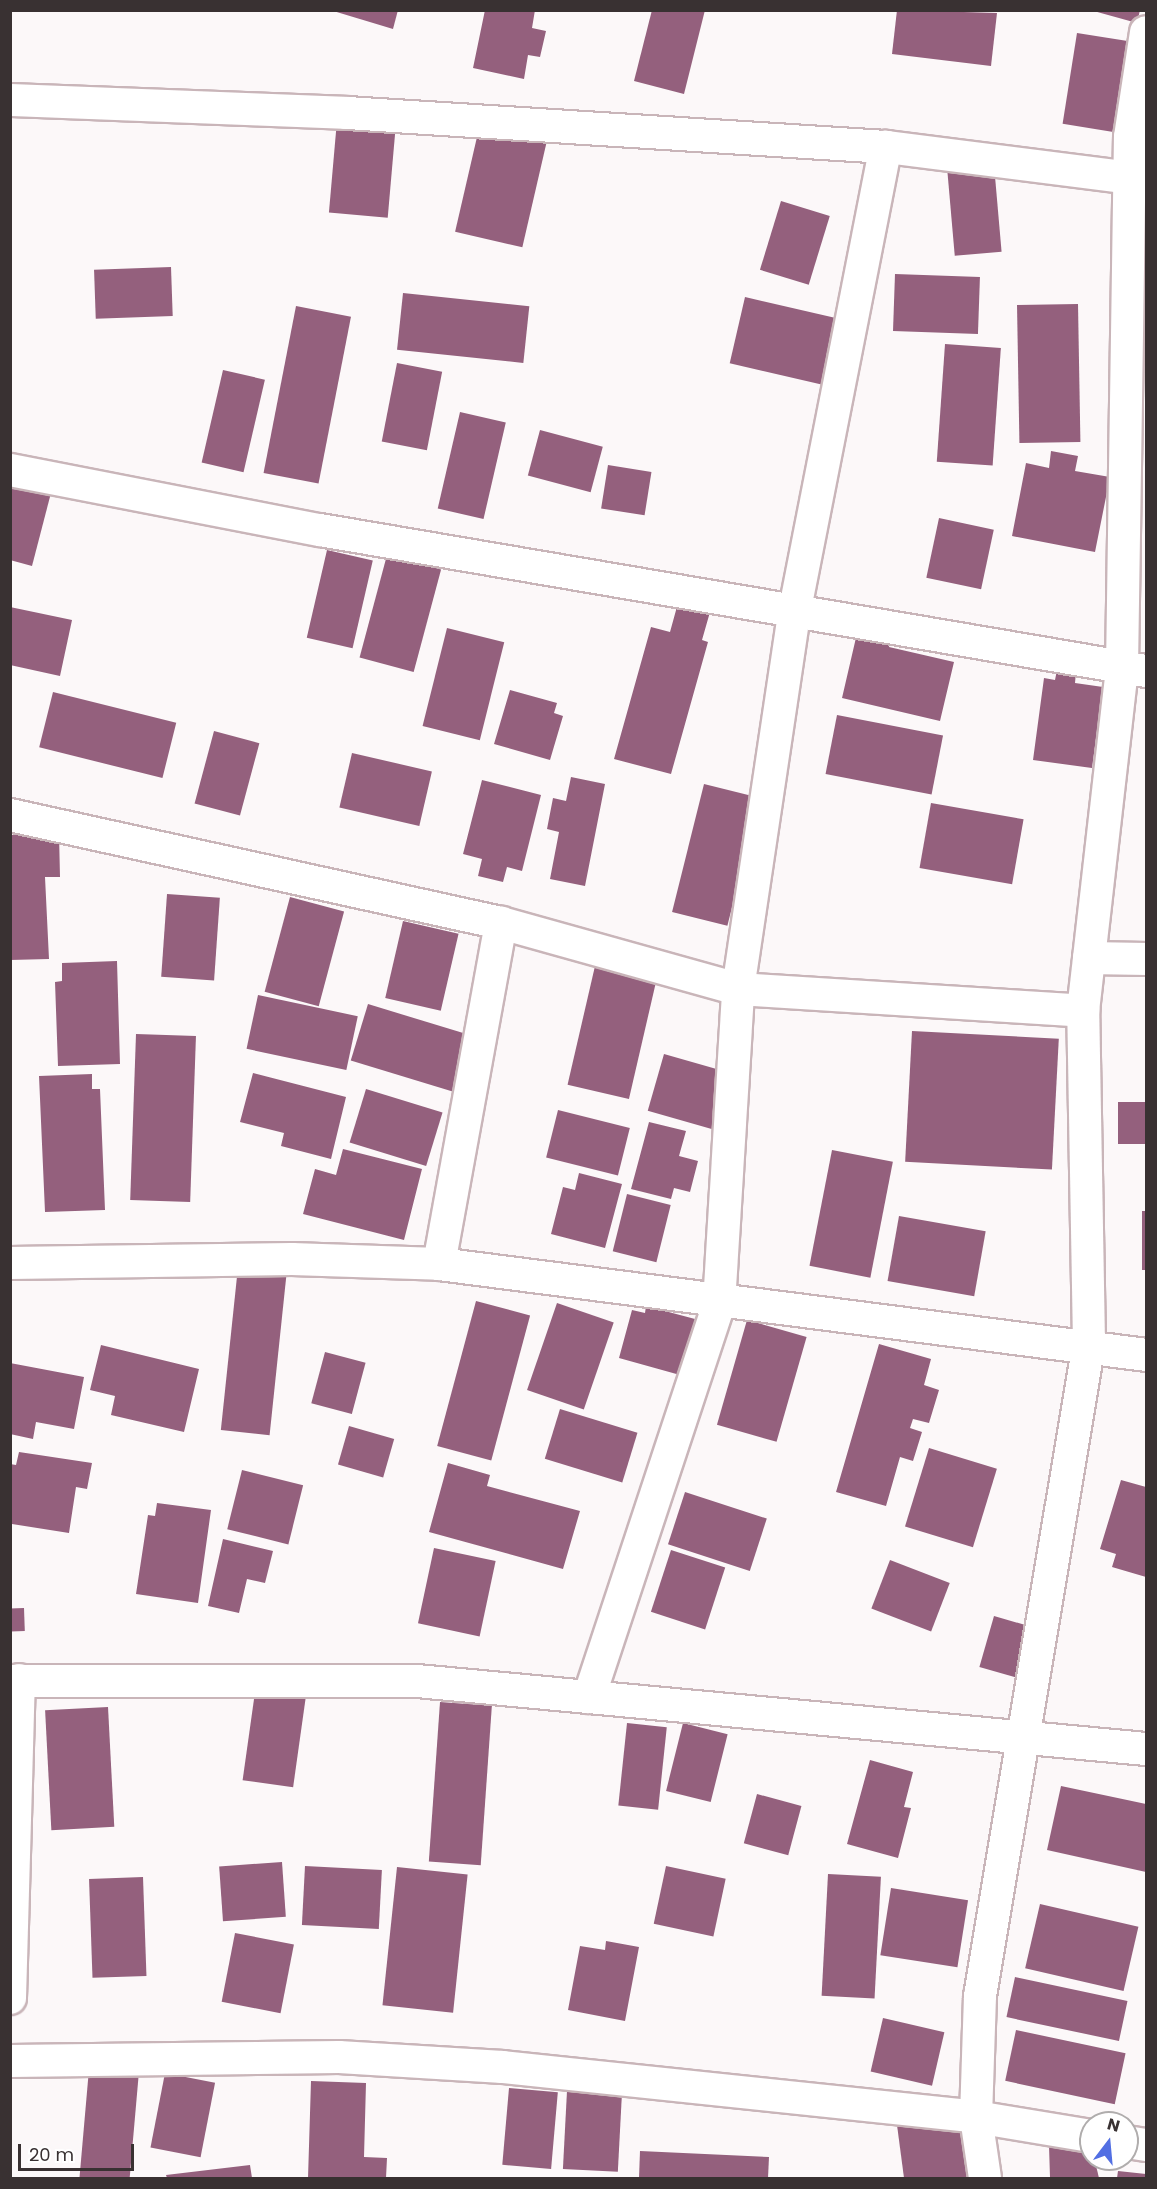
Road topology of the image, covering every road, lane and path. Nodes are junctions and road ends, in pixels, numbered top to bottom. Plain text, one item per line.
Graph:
1 (1146, 32) edge
2 (10, 100) edge
3 (885, 147) junction
4 (1139, 179) edge
5 (10, 470) edge
6 (795, 609) junction
7 (1134, 669) edge
8 (10, 815) edge
9 (501, 923) junction
10 (1089, 958) junction
11 (1146, 959) edge
12 (738, 989) junction
13 (1083, 1011) junction
14 (10, 1263) edge
15 (439, 1264) junction
16 (719, 1304) junction
17 (1089, 1344) junction
18 (1146, 1355) edge
19 (15, 1681) edge
20 (589, 1697) junction
21 (1024, 1737) junction
22 (1146, 1749) edge
23 (10, 1998) edge
24 (10, 2061) edge
25 (976, 2117) junction
26 (1079, 2134) edge
27 (985, 2178) edge

1 - 4 street
2 - 3 street
3 - 4 street
3 - 6 street
4 - 7 street
5 - 6 street
6 - 7 street
6 - 12 street
7 - 10 street
8 - 9 street
9 - 12 street
9 - 15 street
10 - 11 street
10 - 13 street
12 - 13 street
12 - 16 street
13 - 17 street
14 - 15 street
15 - 16 street
16 - 17 street
16 - 20 street
17 - 18 street
17 - 21 street
19 - 20 street
19 - 23 street
20 - 21 street
21 - 22 street
21 - 25 street
24 - 25 street
25 - 26 street
25 - 27 street

